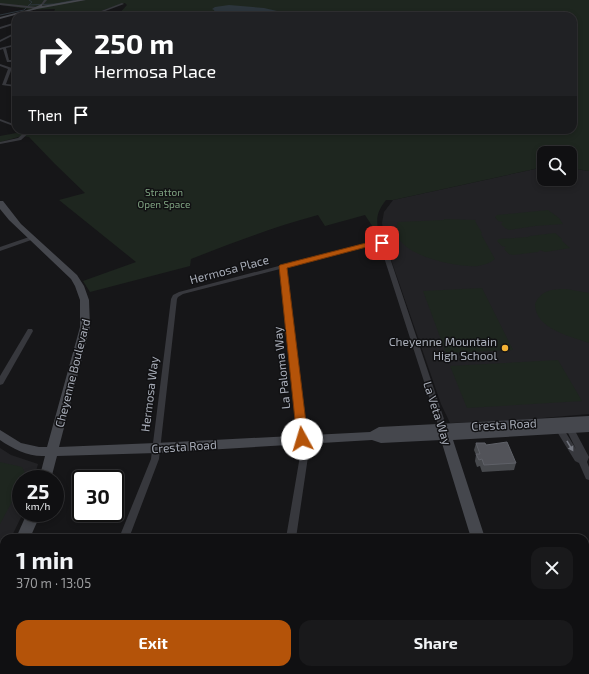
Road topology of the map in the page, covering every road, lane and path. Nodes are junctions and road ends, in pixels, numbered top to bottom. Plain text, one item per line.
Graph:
1 (46, 0) edge
2 (84, 0) edge
3 (79, 1) edge
4 (0, 4) edge
5 (124, 4) dead end
6 (41, 6) junction
7 (26, 10) junction
8 (20, 12) edge
9 (101, 12) edge
10 (12, 14) edge
11 (0, 18) edge
12 (12, 24) edge
13 (0, 28) edge
14 (12, 35) edge
15 (0, 41) edge
16 (12, 45) edge
17 (2, 49) edge
18 (4, 59) dead end
19 (8, 61) junction
20 (12, 61) edge
21 (0, 65) edge
22 (12, 86) edge
23 (0, 120) edge
24 (12, 124) edge
25 (25, 134) edge
26 (0, 143) edge
27 (0, 204) edge
28 (32, 238) junction
29 (382, 243) joint
30 (0, 249) edge
31 (283, 266) junction
32 (175, 296) joint
33 (30, 331) dead end
34 (0, 382) edge
35 (589, 420) edge
36 (589, 428) edge
37 (565, 429) junction
38 (445, 432) junction
39 (0, 434) edge
40 (302, 439) junction
41 (156, 448) junction
42 (52, 452) junction
43 (47, 470) edge
44 (589, 477) edge
45 (30, 522) edge
46 (25, 534) edge
47 (126, 534) edge
48 (292, 534) edge
49 (477, 534) edge

1 - 6 street
2 - 3 street
3 - 6 street
4 - 7 street
5 - 9 street
6 - 7 street
7 - 8 street
10 - 11 street
12 - 13 street
14 - 15 street
16 - 17 street
17 - 19 street
18 - 19 street
19 - 20 street
19 - 21 street
21 - 22 street
23 - 24 street
25 - 26 street
27 - 28 street, Cheyenne Boulevard
28 - 30 street
28 - 42 street, Cheyenne Boulevard
29 - 31 street, Hermosa Place
29 - 38 street, La Veta Way
31 - 32 street, Hermosa Place
31 - 40 street, La Paloma Way
32 - 41 street, Hermosa Way
33 - 34 street
35 - 38 street, Cresta Road
36 - 37 street, Cresta Road
37 - 38 street, Cresta Road
37 - 44 street
38 - 40 street, Cresta Road
38 - 49 street, La Veta Way
39 - 42 street, Cresta Road
40 - 41 street, Cresta Road
40 - 48 street, La Paloma Way
41 - 42 street, Cresta Road
41 - 47 street, Hermosa Way
42 - 43 street, Cheyenne Boulevard
45 - 46 street

